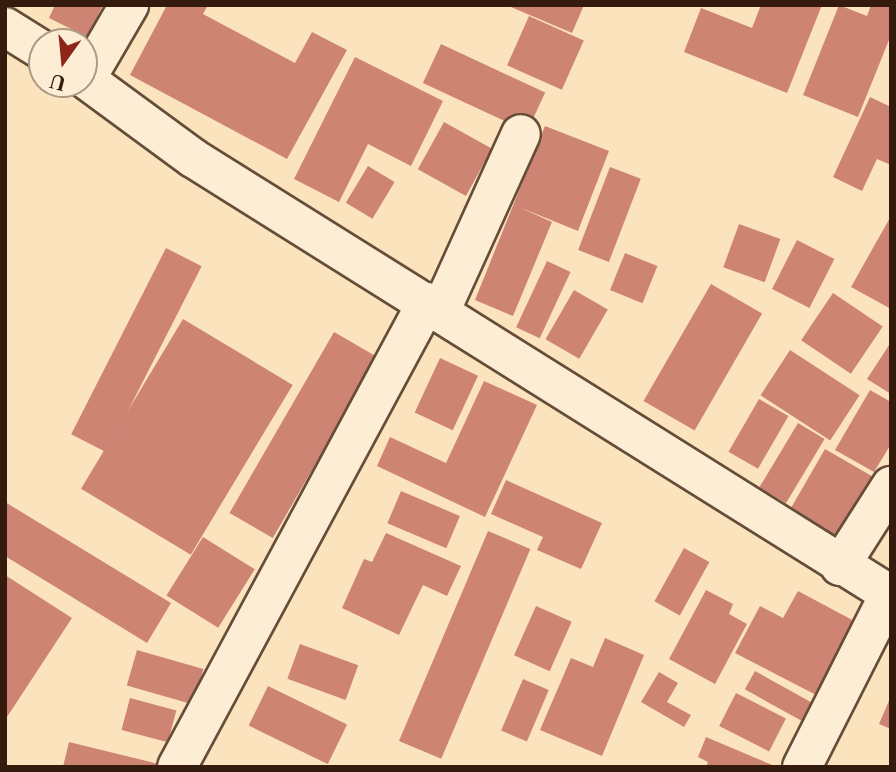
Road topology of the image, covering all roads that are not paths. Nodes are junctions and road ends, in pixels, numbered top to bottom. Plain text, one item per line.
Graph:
1 (129, 5) edge
2 (5, 27) edge
3 (28, 42) edge
4 (98, 56) edge
5 (98, 88) edge
6 (522, 134) dead end
7 (434, 306) junction
8 (891, 486) edge
9 (840, 566) junction
10 (890, 595) edge
11 (177, 767) edge
12 (802, 767) edge

1 - 4 street
2 - 3 street
5 - 7 street
6 - 7 street
7 - 9 street
7 - 11 street
8 - 9 street
9 - 10 street
10 - 12 street

